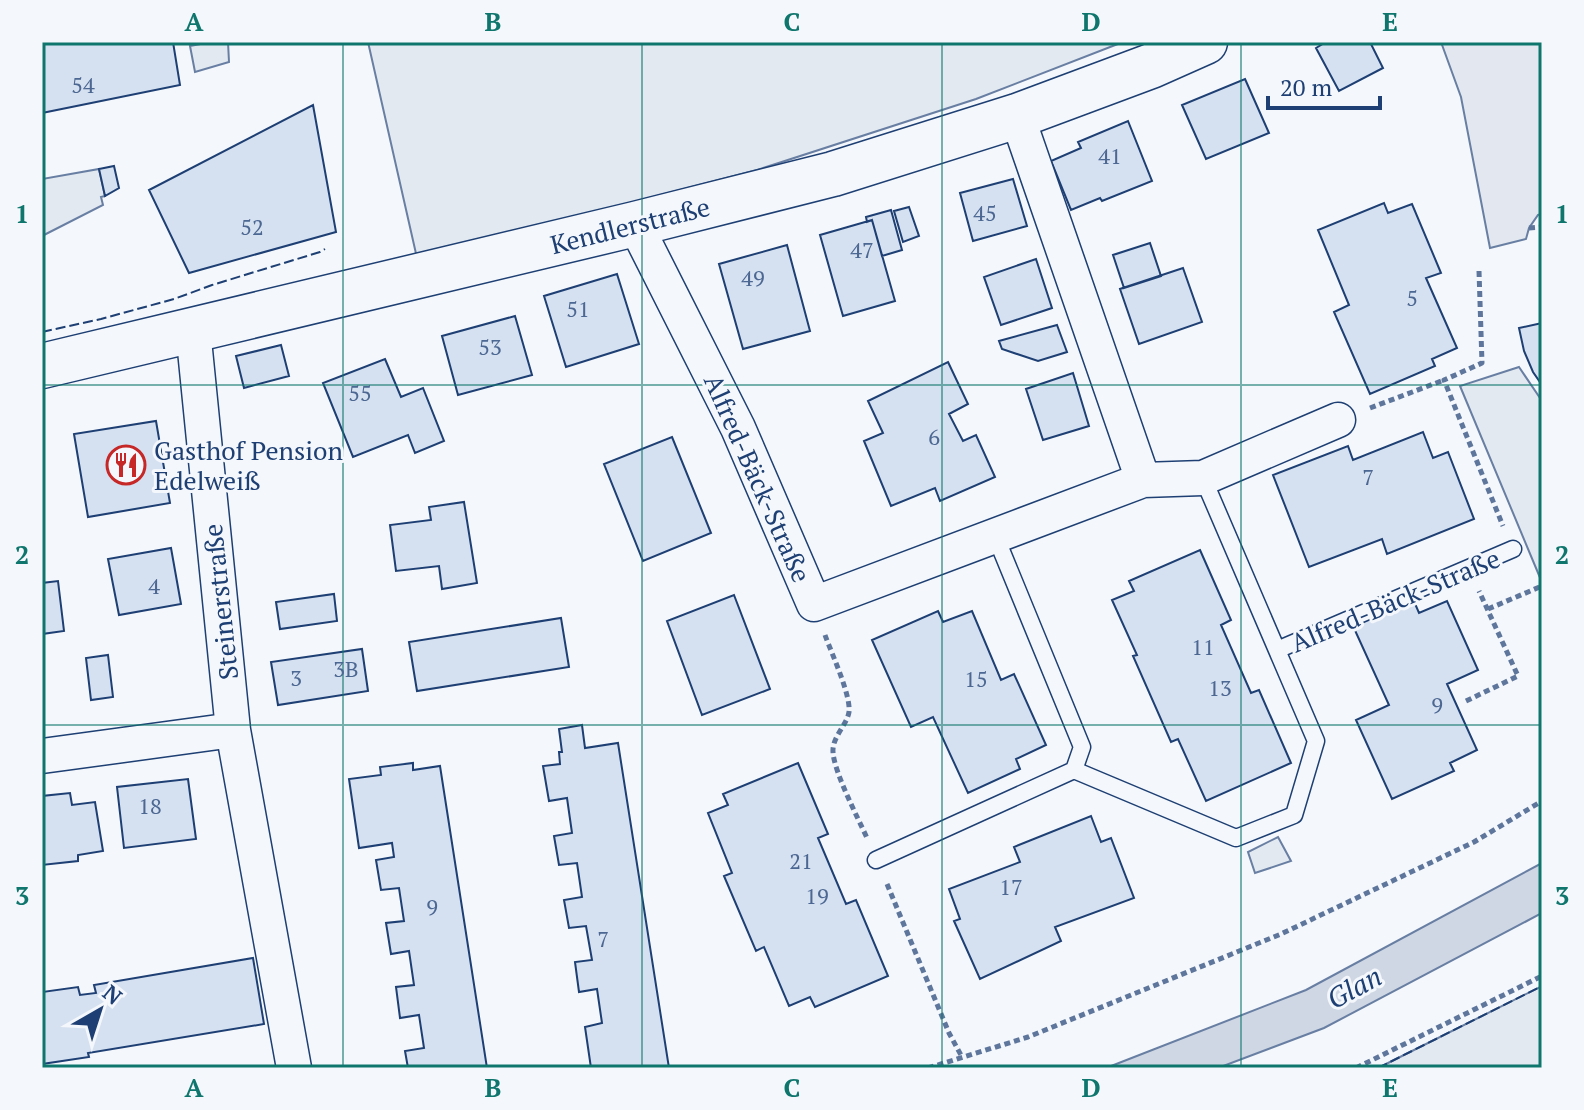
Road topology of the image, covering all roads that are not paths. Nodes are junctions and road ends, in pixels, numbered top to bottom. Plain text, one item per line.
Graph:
1 (1205, 42) edge
2 (1017, 116) junction
3 (635, 224) junction
4 (193, 330) junction
5 (42, 366) edge
6 (1338, 420) road end
7 (1203, 478) junction
8 (1143, 480) junction
9 (995, 535) junction
10 (1513, 549) road end
11 (1277, 650) junction
12 (233, 730) junction
13 (42, 756) edge
14 (1074, 770) junction
15 (876, 860) dead end
16 (294, 1068) edge

1 - 2 street, Kendlerstraße
2 - 3 street, Kendlerstraße
2 - 8 street
3 - 4 street, Kendlerstraße
3 - 9 street, Alfred-Bäck-Straße
4 - 5 street, Kendlerstraße
4 - 12 street, Steinerstraße
6 - 7 street, Alfred-Bäck-Straße
7 - 8 street, Alfred-Bäck-Straße
7 - 11 lane, Alfred-Bäck-Straße
8 - 9 street, Alfred-Bäck-Straße
9 - 14 lane
10 - 11 lane, Alfred-Bäck-Straße
11 - 14 lane, Alfred-Bäck-Straße
12 - 13 street
12 - 16 street, Steinerstraße
14 - 15 lane

